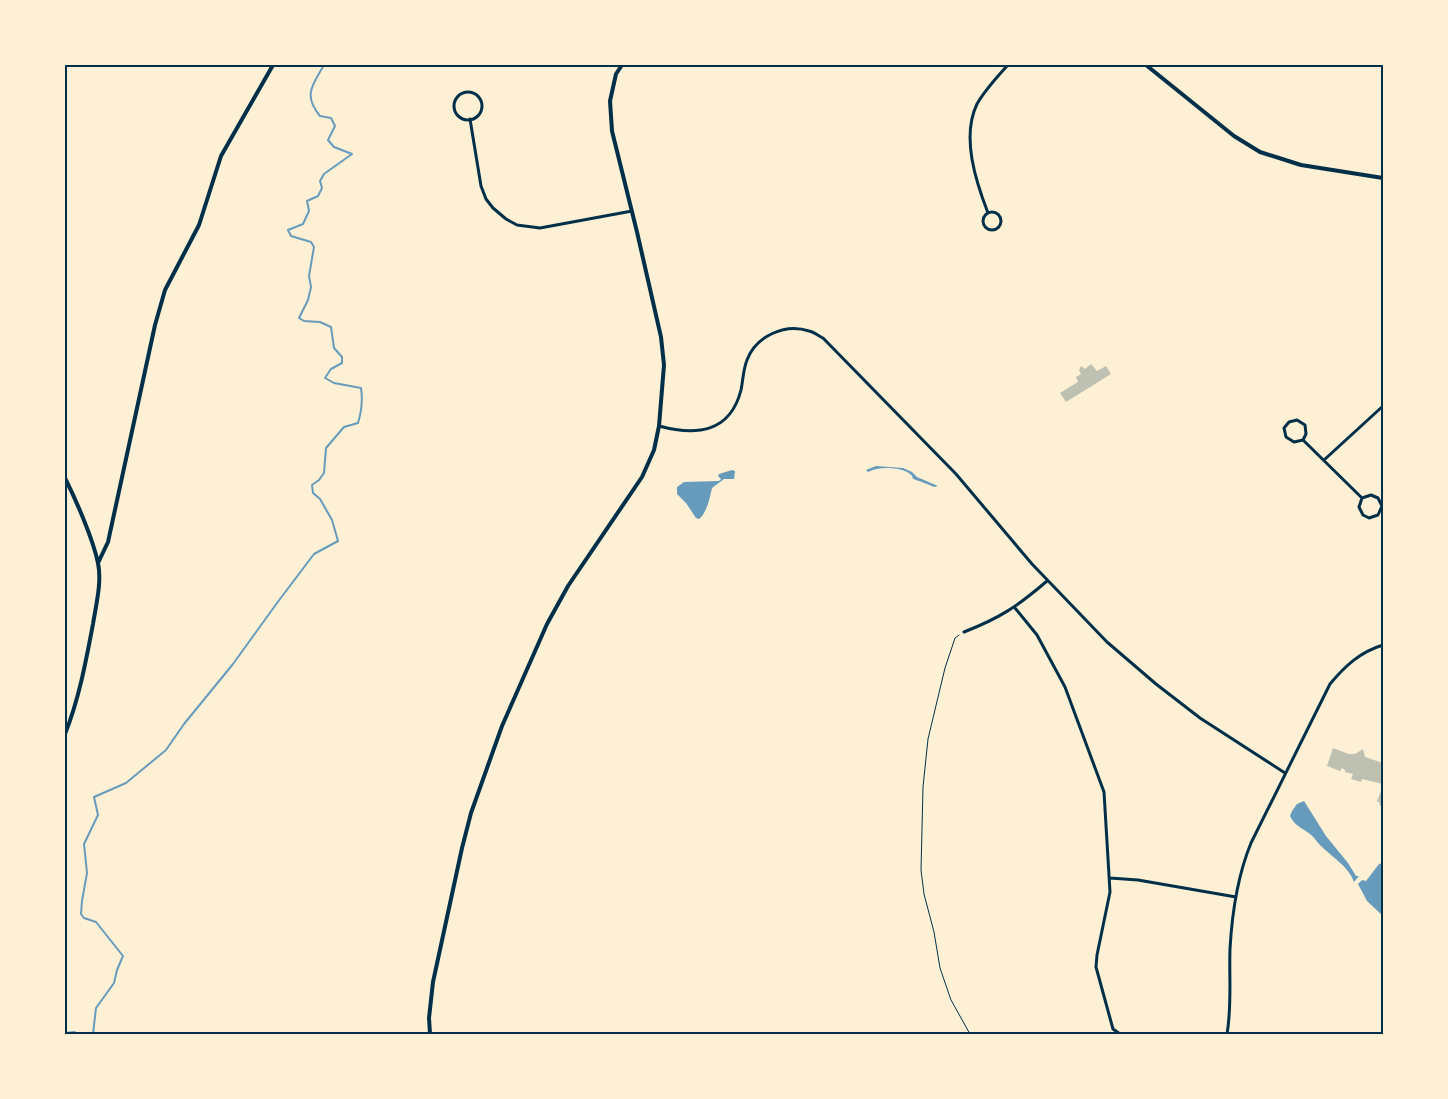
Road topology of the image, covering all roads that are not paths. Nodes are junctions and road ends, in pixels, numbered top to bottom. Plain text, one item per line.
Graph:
1 (273, 65) edge
2 (622, 65) edge
3 (1008, 65) edge
4 (1146, 65) edge
5 (470, 119) junction
6 (1383, 178) edge
7 (632, 211) junction
8 (988, 213) junction
9 (1383, 406) edge
10 (659, 426) junction
11 (1303, 440) junction
12 (1324, 460) junction
13 (65, 478) edge
14 (1362, 498) junction
15 (98, 563) junction
16 (1047, 581) junction
17 (1015, 608) junction
18 (964, 632) road end
19 (1383, 645) edge
20 (65, 734) edge
21 (1285, 773) junction
22 (1110, 878) junction
23 (1236, 897) junction
24 (430, 1034) edge
25 (1120, 1034) edge
26 (1227, 1034) edge

1 - 15 street
2 - 7 street
3 - 8 street
4 - 6 street
5 - 5 street
5 - 7 street
7 - 10 street
8 - 8 street
9 - 12 street
10 - 16 street
10 - 24 street
11 - 11 street
11 - 12 street
12 - 14 street
13 - 15 street
14 - 14 street
15 - 20 street
16 - 17 street
16 - 21 street
17 - 18 street
17 - 22 street
19 - 21 street
21 - 23 street
22 - 23 street
22 - 25 street
23 - 26 street

